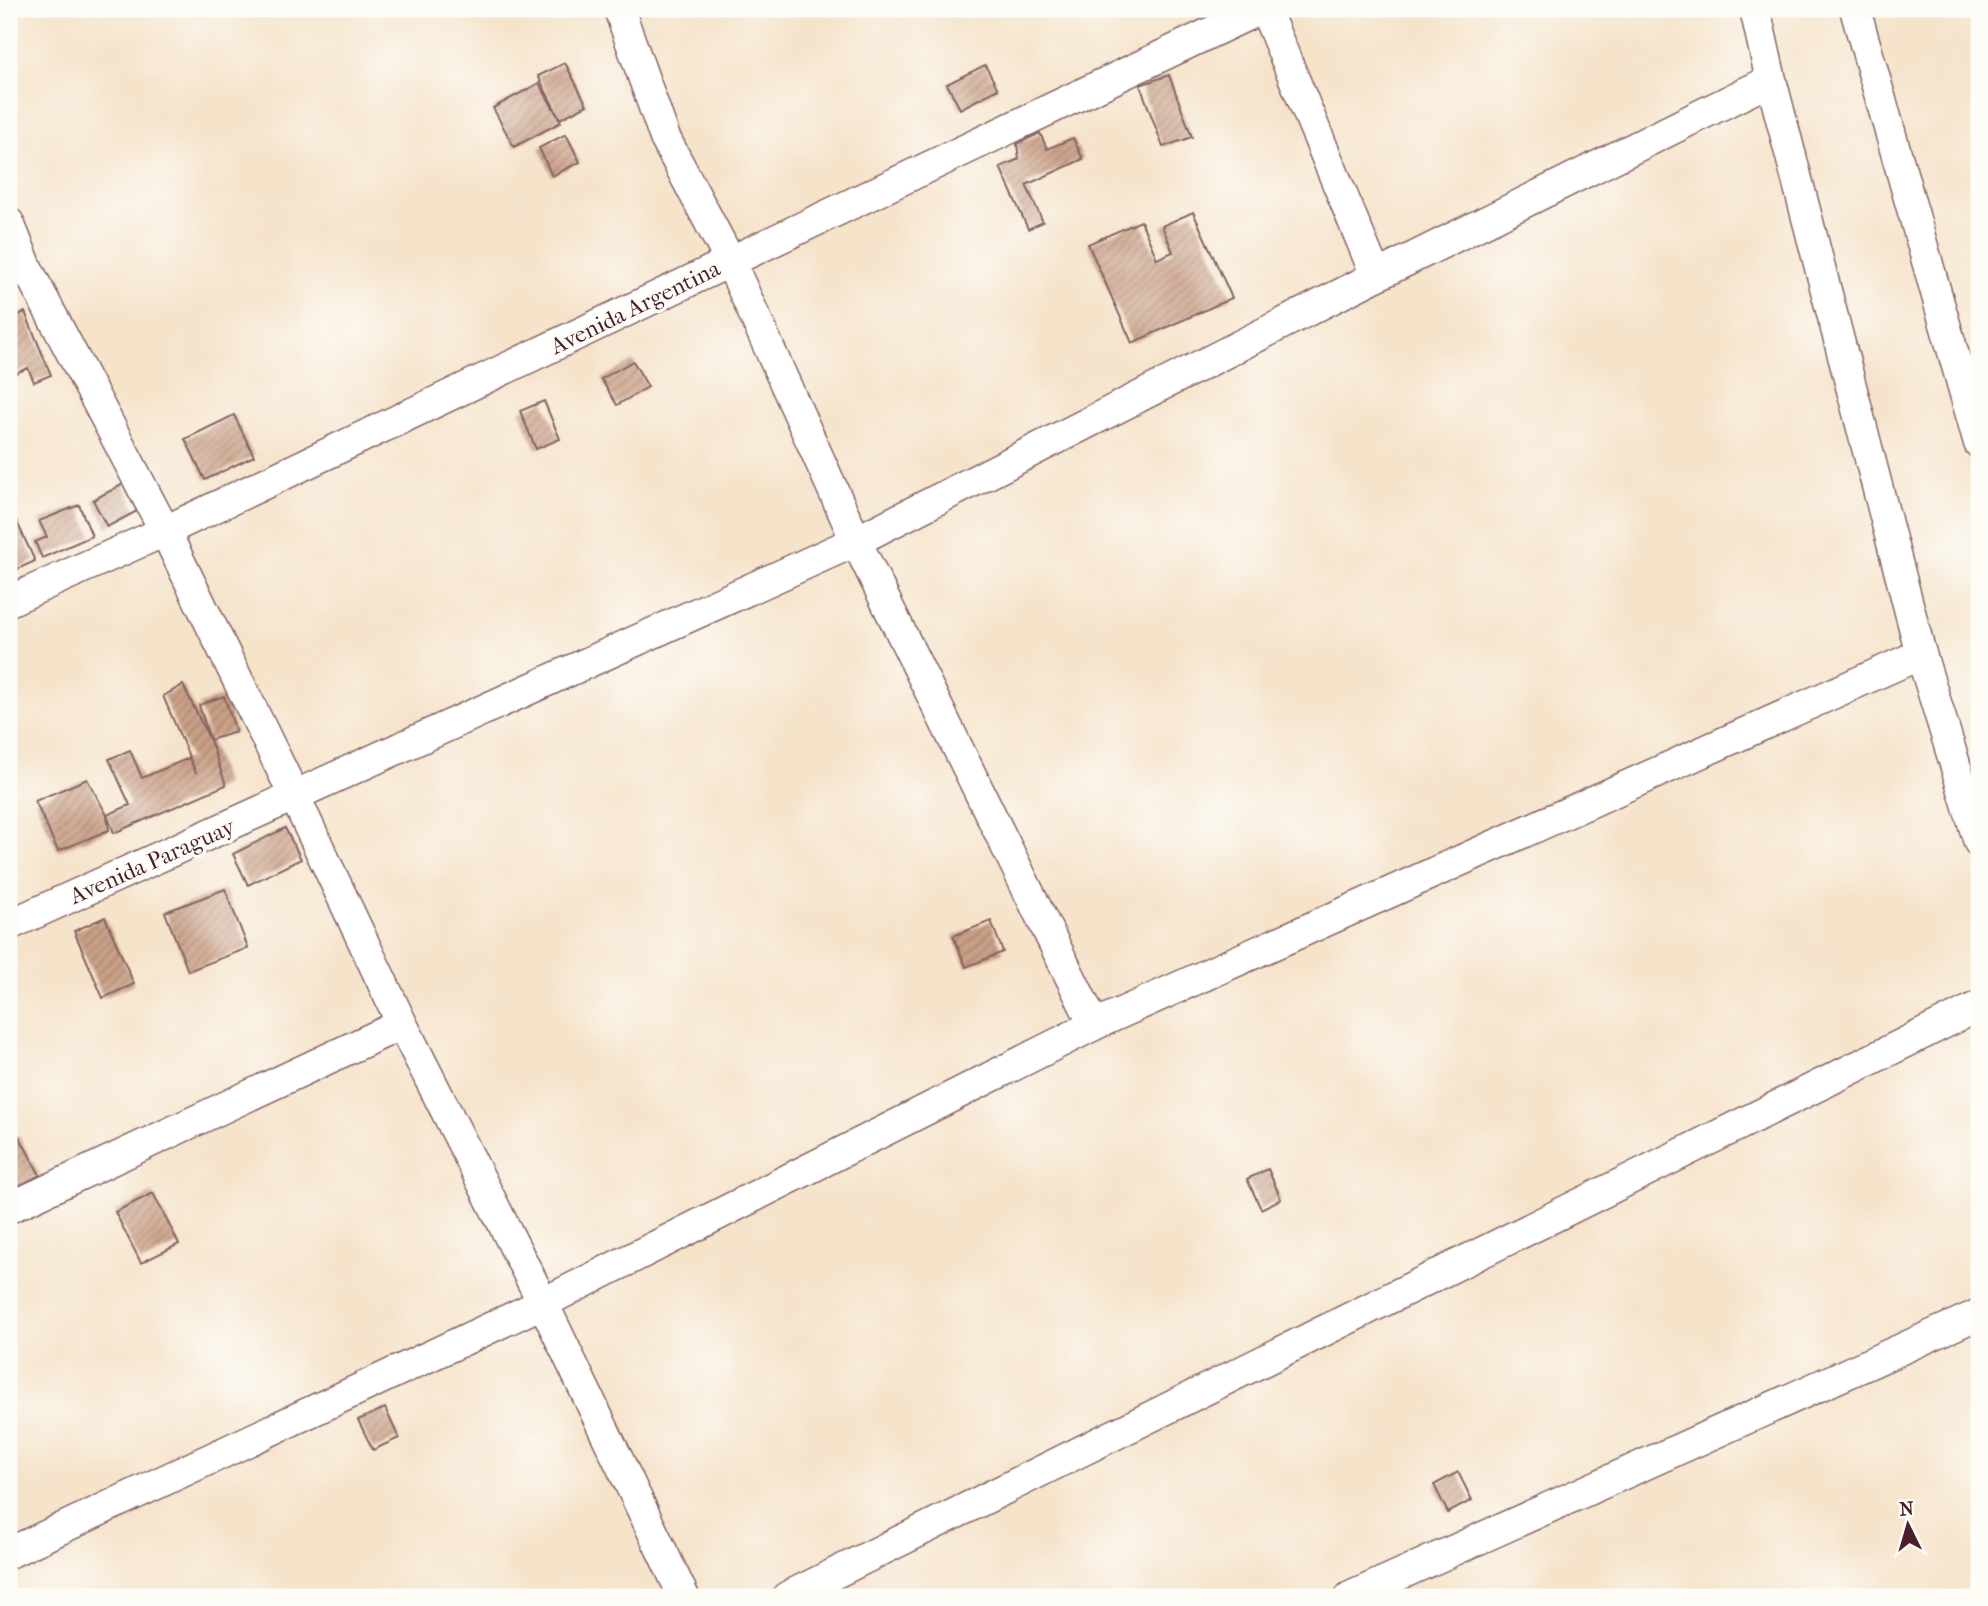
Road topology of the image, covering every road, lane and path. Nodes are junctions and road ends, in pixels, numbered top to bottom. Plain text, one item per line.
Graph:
1 (619, 9) edge
2 (1260, 9) edge
3 (1265, 9) edge
4 (1755, 9) edge
5 (1855, 9) edge
6 (1771, 80) junction
7 (9, 223) edge
8 (730, 261) junction
9 (18, 274) edge
10 (1376, 276) junction
11 (1979, 443) edge
12 (165, 531) junction
13 (856, 541) junction
14 (9, 601) edge
15 (1921, 654) junction
16 (295, 797) junction
17 (1979, 842) edge
18 (9, 925) edge
19 (1979, 1006) edge
20 (401, 1024) junction
21 (1094, 1025) junction
22 (9, 1208) edge
23 (543, 1303) junction
24 (1979, 1314) edge
25 (9, 1553) edge
26 (684, 1597) edge
27 (787, 1597) edge
28 (1350, 1597) edge

1 - 8 street
2 - 8 street, Avenida Argentina
3 - 10 street
4 - 6 street
5 - 11 street
6 - 10 street, Avenida Paraguay
6 - 15 street
7 - 9 street
8 - 12 street, Avenida Argentina
8 - 13 street
9 - 12 street
10 - 13 street, Avenida Paraguay
12 - 14 street, Avenida Argentina
12 - 16 street
13 - 16 street, Avenida Paraguay
13 - 21 street
15 - 17 street
15 - 21 street
16 - 18 street, Avenida Paraguay
16 - 20 street
19 - 27 street
20 - 22 street
20 - 23 street
21 - 23 street
23 - 25 street
23 - 26 street
24 - 28 street

